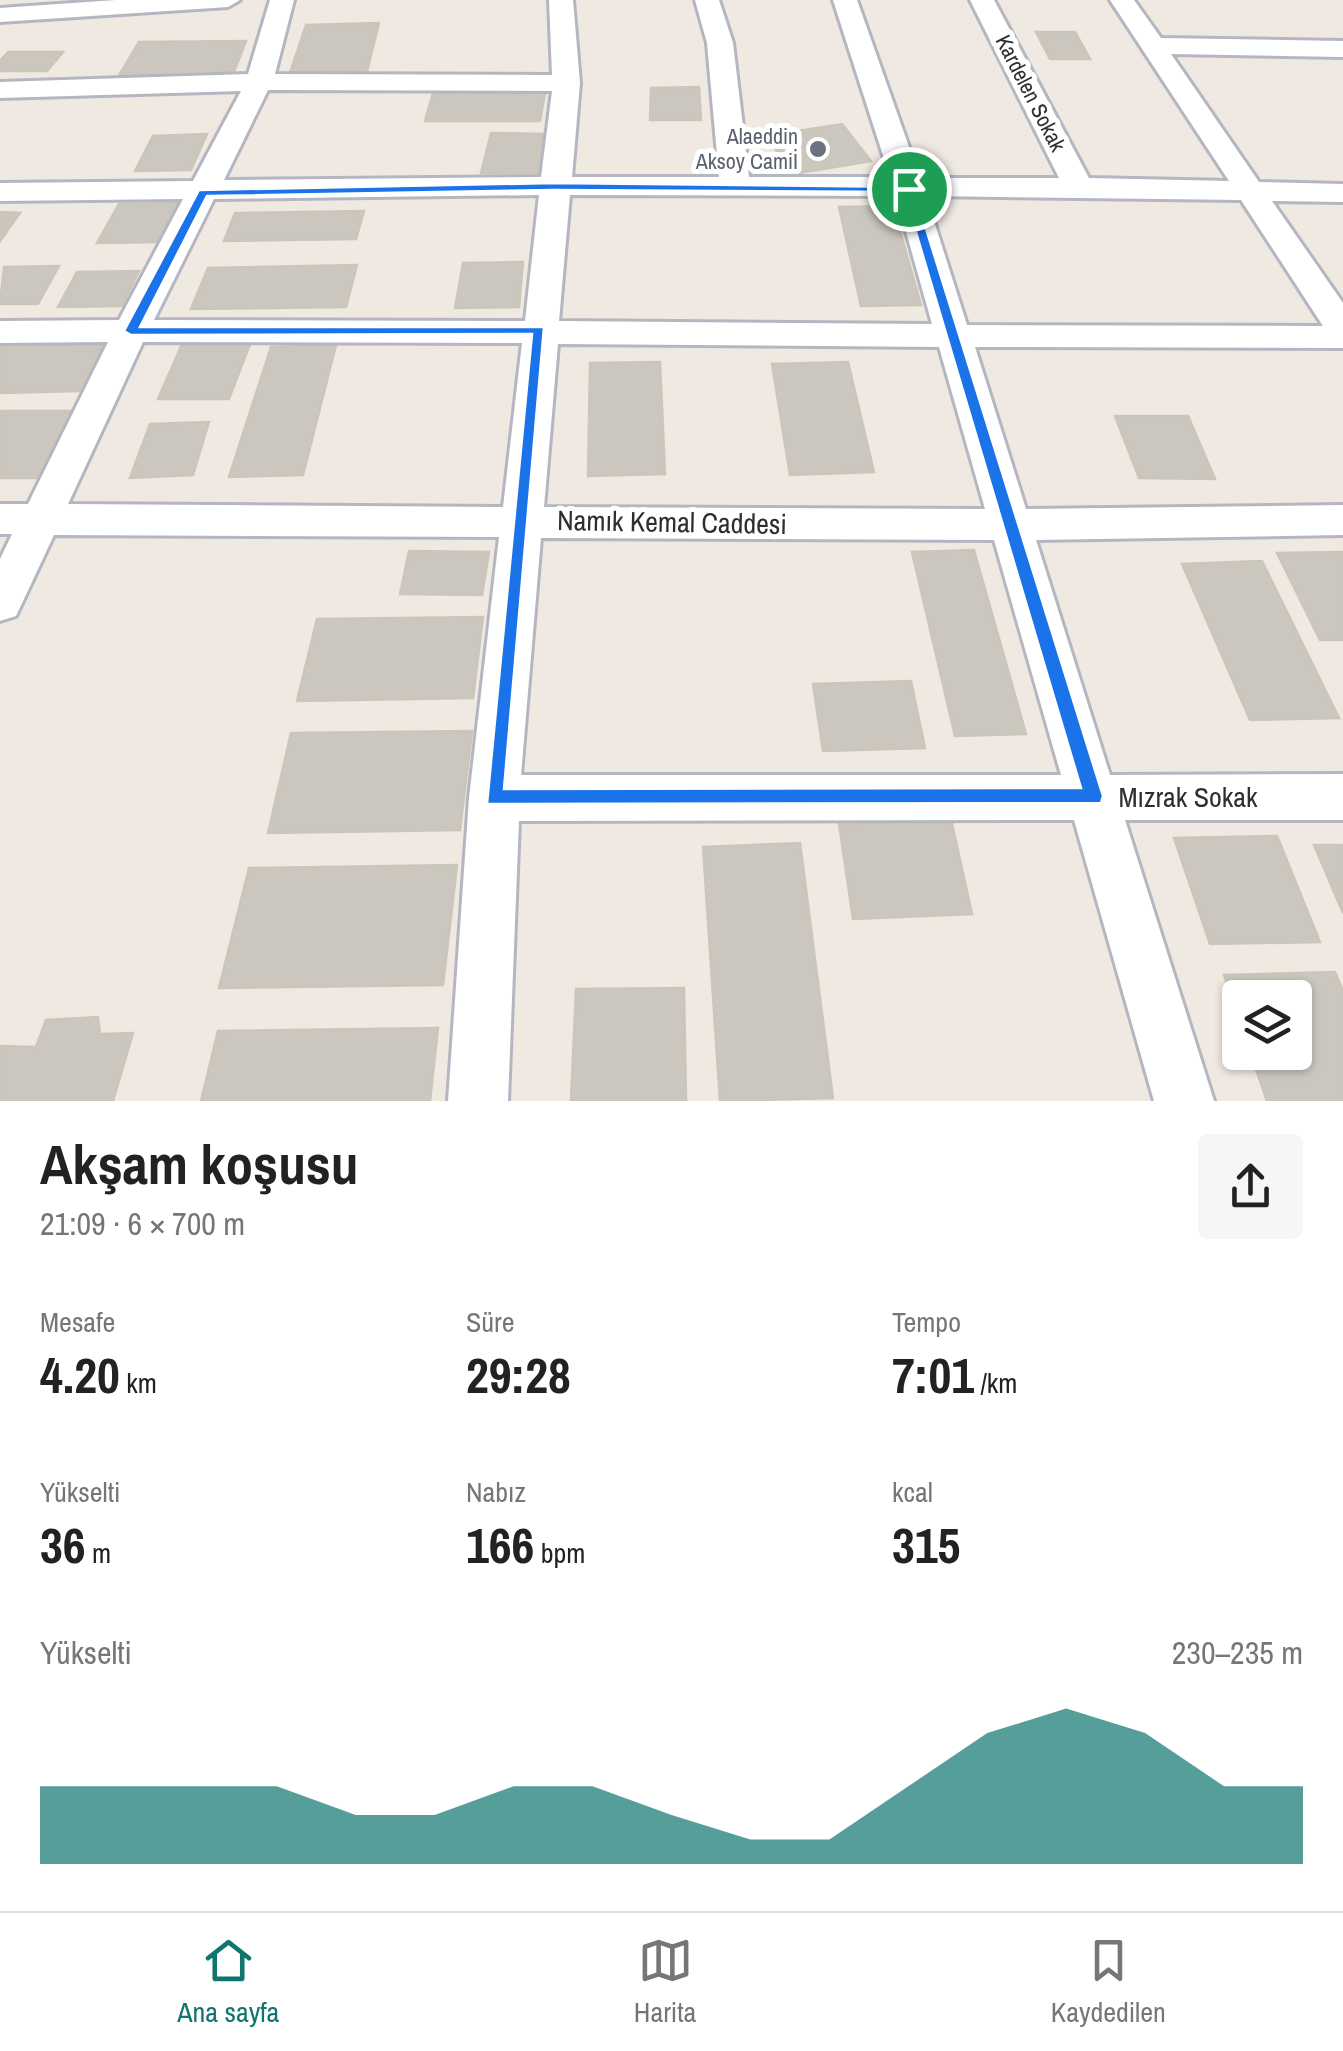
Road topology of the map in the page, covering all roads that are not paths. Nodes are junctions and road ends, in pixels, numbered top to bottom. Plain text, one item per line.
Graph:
1 (228, 0) edge
2 (282, 0) edge
3 (561, 0) edge
4 (707, 0) edge
5 (846, 0) edge
6 (982, 0) edge
7 (1122, 0) edge
8 (0, 15) edge
9 (1152, 46) junction
10 (1343, 49) edge
11 (259, 82) junction
12 (566, 83) junction
13 (0, 90) edge
14 (553, 186) junction
15 (1079, 187) junction
16 (735, 188) junction
17 (909, 189) junction
18 (0, 192) edge
19 (1249, 192) junction
20 (1343, 192) edge
21 (203, 193) junction
22 (539, 330) junction
23 (131, 331) junction
24 (0, 332) edge
25 (1343, 333) edge
26 (953, 338) junction
27 (20, 519) edge
28 (520, 520) junction
29 (1343, 520) edge
30 (1011, 525) junction
31 (0, 604) edge
32 (1094, 796) junction
33 (1343, 797) edge
34 (494, 798) junction
35 (478, 1101) edge
36 (1184, 1101) edge

1 - 8 street
2 - 11 street
3 - 12 street
4 - 16 street
5 - 17 street
6 - 15 street, Kardelen Sokak
7 - 9 street
9 - 10 street
9 - 19 street
11 - 12 street
11 - 13 street
11 - 21 street
12 - 14 street
14 - 16 street
14 - 21 street
14 - 22 street
15 - 17 street
15 - 19 street
16 - 17 street
17 - 26 street
18 - 21 street
19 - 20 street
19 - 25 street
21 - 23 street
22 - 23 street
22 - 26 street
22 - 28 street
23 - 24 street
23 - 27 street
25 - 26 street
26 - 30 street
27 - 28 street, Namık Kemal Caddesi
27 - 31 street
28 - 30 street, Namık Kemal Caddesi
28 - 34 street
29 - 30 street, Namık Kemal Caddesi
30 - 32 street
32 - 33 street, Mızrak Sokak
32 - 34 street, Mızrak Sokak
32 - 36 street
34 - 35 street

